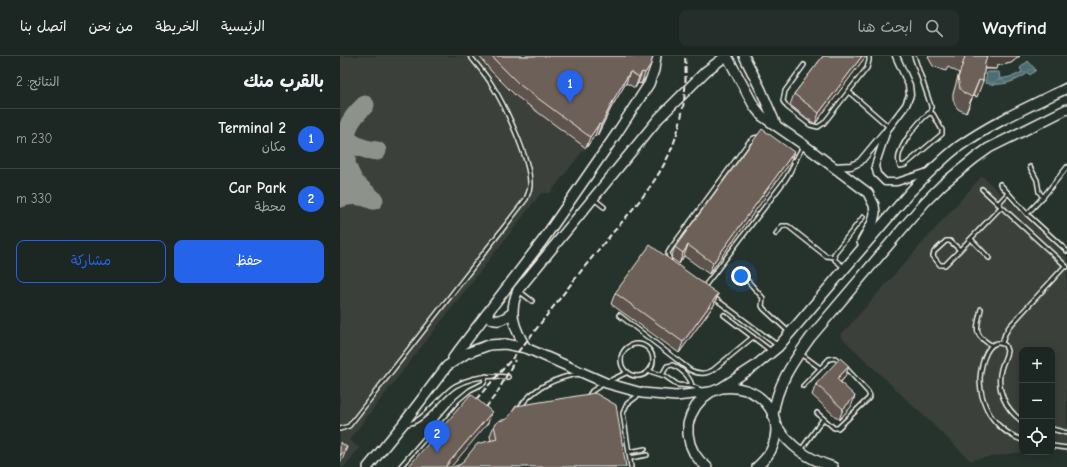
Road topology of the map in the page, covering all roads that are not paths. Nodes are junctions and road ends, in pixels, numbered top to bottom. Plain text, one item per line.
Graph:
1 (470, 56) edge
2 (656, 56) edge
3 (726, 56) edge
4 (744, 56) edge
5 (869, 56) edge
6 (896, 56) edge
7 (914, 56) edge
8 (804, 65) dead end
9 (1067, 88) edge
10 (849, 92) junction
11 (1067, 109) edge
12 (931, 113) junction
13 (776, 126) junction
14 (888, 128) junction
15 (763, 138) edge
16 (804, 145) junction
17 (783, 153) edge
18 (795, 162) junction
19 (833, 167) junction
20 (1030, 167) dead end
21 (1067, 167) edge
22 (930, 172) junction
23 (1000, 184) dead end
24 (982, 189) dead end
25 (1008, 193) junction
26 (1044, 197) junction
27 (593, 198) junction
28 (604, 206) dead end
29 (1000, 206) junction
30 (1027, 214) junction
31 (863, 217) dead end
32 (776, 234) dead end
33 (971, 239) junction
34 (960, 250) junction
35 (1067, 251) edge
36 (834, 257) junction
37 (855, 257) junction
38 (990, 258) dead end
39 (672, 265) edge
40 (1066, 266) edge
41 (846, 269) junction
42 (747, 280) dead end
43 (518, 290) junction
44 (707, 292) edge
45 (711, 295) edge
46 (532, 301) dead end
47 (981, 309) dead end
48 (512, 313) junction
49 (724, 314) dead end
50 (486, 315) junction
51 (619, 315) dead end
52 (791, 333) junction
53 (753, 337) junction
54 (1002, 343) junction
55 (991, 345) junction
56 (526, 348) junction
57 (776, 350) junction
58 (800, 353) junction
59 (447, 366) junction
60 (820, 368) junction
61 (649, 370) junction
62 (628, 372) junction
63 (583, 374) junction
64 (662, 375) junction
65 (486, 376) junction
66 (508, 377) dead end
67 (606, 383) junction
68 (692, 386) junction
69 (803, 386) dead end
70 (721, 388) junction
71 (642, 393) junction
72 (708, 393) junction
73 (589, 404) edge
74 (518, 409) edge
75 (817, 414) dead end
76 (773, 415) junction
77 (823, 419) junction
78 (1020, 419) edge
79 (403, 424) junction
80 (776, 426) junction
81 (340, 429) edge
82 (1055, 431) edge
83 (1067, 433) edge
84 (1019, 438) edge
85 (1055, 446) edge
86 (1067, 448) edge
87 (645, 449) dead end
88 (382, 450) junction
89 (800, 451) junction
90 (629, 452) junction
91 (647, 455) dead end
92 (630, 458) junction
93 (368, 467) edge
94 (376, 467) edge
95 (400, 467) edge
96 (631, 467) edge
97 (707, 467) edge
98 (757, 467) edge
99 (833, 467) edge

1 - 81 lane
2 - 50 main road
3 - 13 main road
3 - 27 main road
4 - 13 main road
5 - 10 lane
6 - 14 street
7 - 12 lane
8 - 10 lane
9 - 22 main road
10 - 14 lane
11 - 58 main road
12 - 12 lane
13 - 16 main road
14 - 19 street
14 - 22 street
15 - 39 lane
16 - 18 lane
16 - 19 main road
17 - 18 lane
18 - 44 lane
19 - 37 main road
20 - 26 lane
21 - 26 lane
22 - 37 main road
23 - 25 lane
24 - 29 lane
25 - 29 lane
25 - 30 lane
26 - 30 lane
27 - 28 lane
27 - 43 main road
29 - 33 lane
29 - 40 lane
30 - 35 lane
31 - 36 lane
32 - 36 lane
33 - 34 lane
33 - 38 lane
34 - 34 lane
36 - 41 lane
37 - 41 main road
40 - 54 lane
41 - 52 main road
42 - 52 lane
43 - 46 lane
43 - 48 main road
45 - 57 lane
47 - 55 lane
48 - 50 main road
48 - 56 main road
49 - 53 lane
50 - 59 main road
51 - 53 lane
52 - 57 main road
53 - 57 lane
54 - 55 lane
54 - 78 lane
55 - 84 lane
56 - 59 main road
56 - 63 main road
57 - 70 main road
58 - 60 lane
58 - 76 main road
59 - 79 main road
60 - 69 lane
60 - 77 lane
61 - 62 lane
61 - 62 lane
61 - 64 lane
62 - 67 lane
63 - 67 main road
63 - 74 lane
64 - 68 lane
64 - 68 lane
65 - 66 lane
65 - 79 lane
65 - 95 lane
67 - 71 main road
67 - 73 lane
68 - 72 lane
70 - 72 main road
70 - 76 main road
71 - 72 main road
71 - 90 lane
72 - 97 main road
75 - 77 lane
76 - 80 main road
77 - 89 lane
79 - 88 main road
80 - 89 main road
80 - 98 main road
82 - 83 lane
85 - 86 lane
87 - 90 lane
88 - 93 main road
88 - 94 main road
89 - 99 main road
90 - 92 lane
91 - 92 lane
92 - 96 lane

